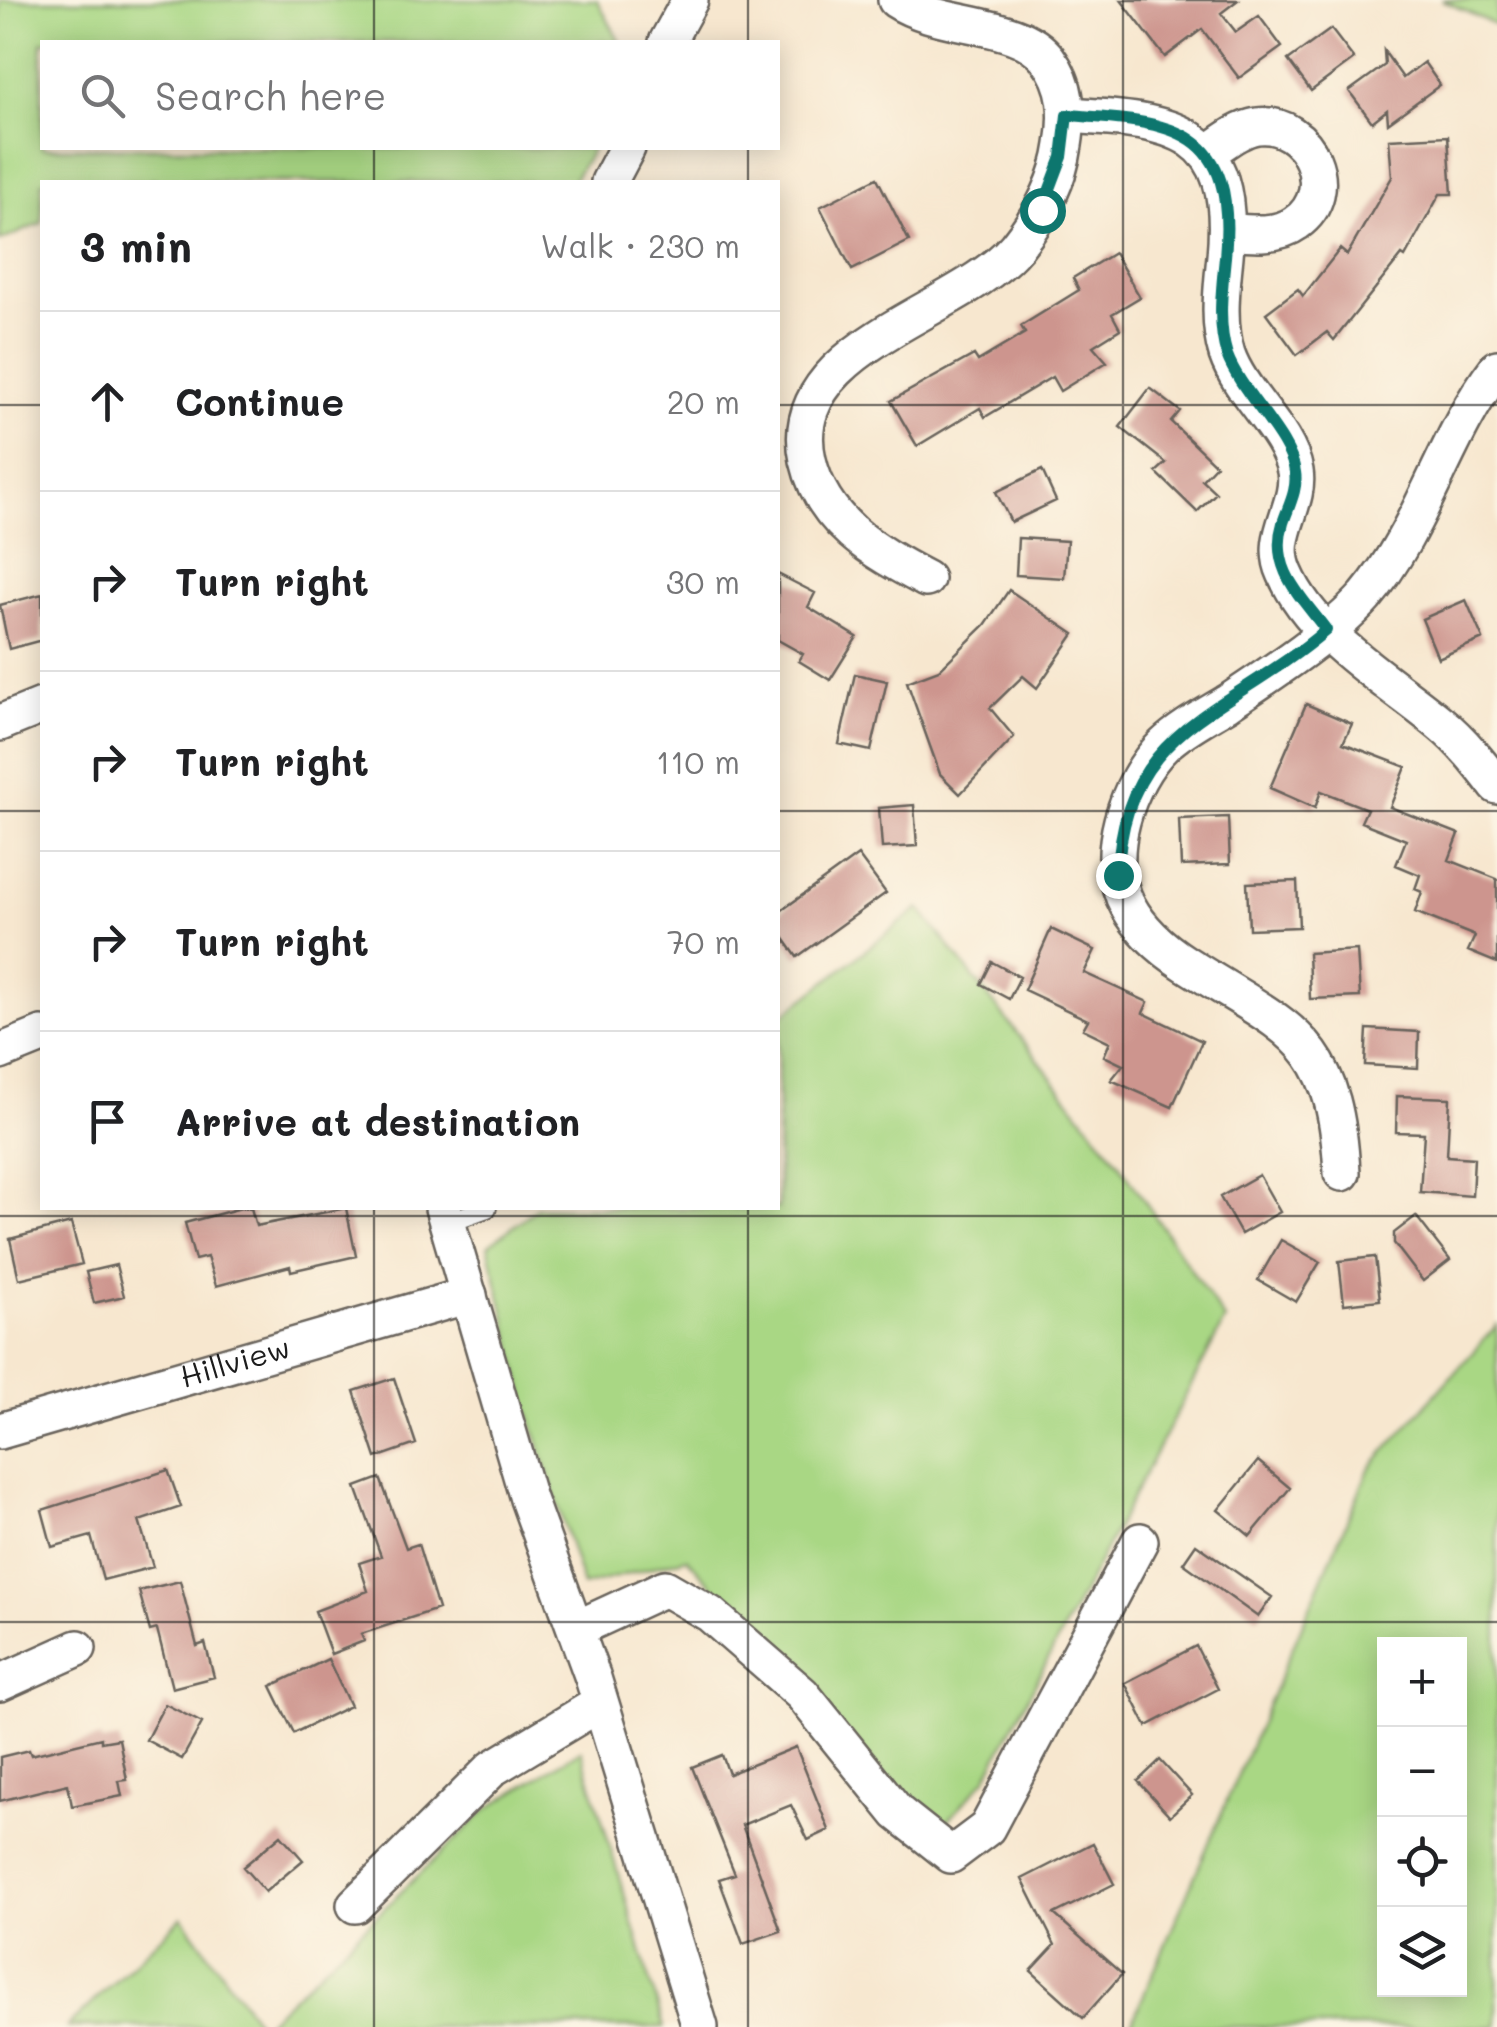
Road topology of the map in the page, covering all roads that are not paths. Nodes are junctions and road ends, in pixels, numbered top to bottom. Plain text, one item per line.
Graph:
1 (690, 0) edge
2 (896, 0) edge
3 (668, 40) edge
4 (1067, 115) junction
5 (626, 150) edge
6 (1209, 152) junction
7 (610, 180) edge
8 (1226, 231) junction
9 (1497, 368) edge
10 (791, 428) edge
11 (926, 579) dead end
12 (1326, 630) junction
13 (40, 707) edge
14 (0, 723) edge
15 (1497, 786) edge
16 (40, 1036) edge
17 (0, 1052) edge
18 (1342, 1173) dead end
19 (475, 1210) edge
20 (445, 1215) edge
21 (470, 1295) junction
22 (0, 1432) edge
23 (1140, 1541) dead end
24 (576, 1629) junction
25 (79, 1648) dead end
26 (0, 1684) edge
27 (599, 1704) junction
28 (355, 1906) dead end
29 (700, 2027) edge

1 - 3 street
2 - 4 street
4 - 6 street
4 - 10 street
5 - 7 street
6 - 8 street
6 - 8 street
8 - 12 street
9 - 12 street
10 - 11 street
12 - 15 street
12 - 18 street
13 - 14 street
16 - 17 street
19 - 20 lane
20 - 21 street
21 - 22 street, Hillview
21 - 24 street
23 - 24 street
24 - 27 street
25 - 26 street
27 - 28 street
27 - 29 street

